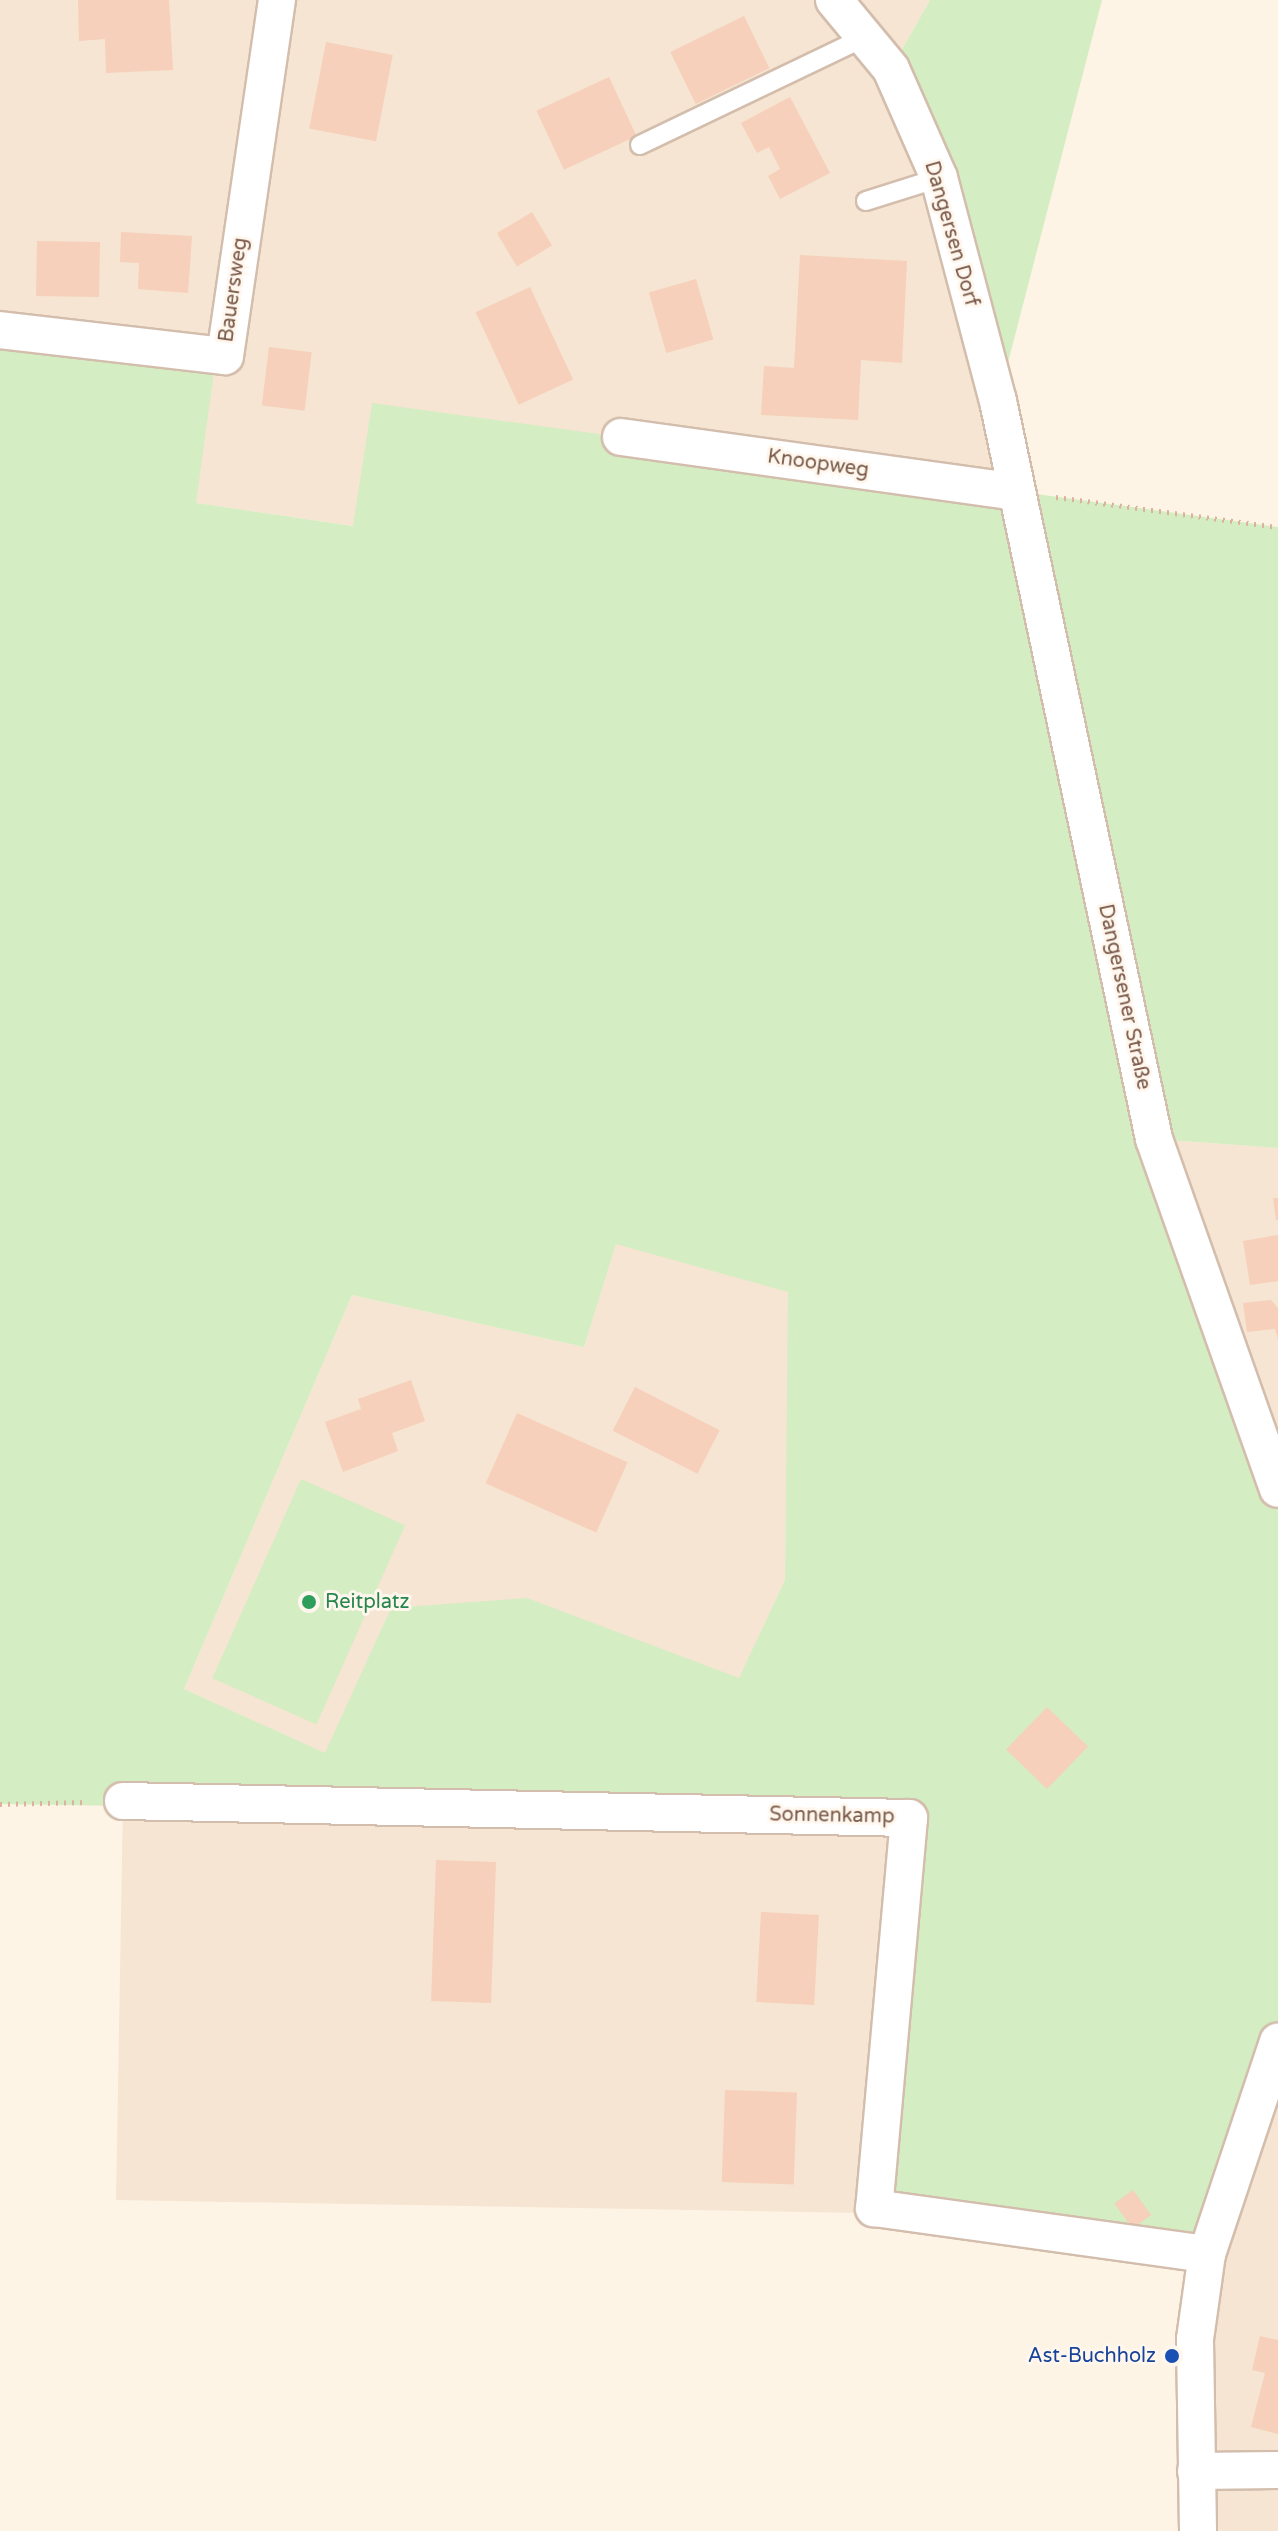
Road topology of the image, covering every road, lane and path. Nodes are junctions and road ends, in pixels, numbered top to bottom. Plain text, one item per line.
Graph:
1 (277, 0) edge
2 (834, 0) edge
3 (865, 37) junction
4 (640, 145) dead end
5 (939, 178) junction
6 (866, 201) dead end
7 (0, 330) edge
8 (621, 437) dead end
9 (1016, 492) junction
10 (1278, 527) edge
11 (1278, 1489) edge
12 (123, 1801) joint
13 (0, 1804) edge
14 (1278, 2042) edge
15 (1207, 2254) junction
16 (1278, 2470) edge
17 (1196, 2471) junction
18 (1198, 2531) edge

1 - 7 street, Bauersweg
2 - 3 street, Dangersen Dorf
3 - 4 lane
3 - 5 street, Dangersen Dorf
5 - 6 lane
5 - 9 street, Dangersen Dorf
8 - 9 street, Knoopweg
9 - 10 path
9 - 11 street, Dangersener Straße
12 - 13 path
12 - 15 street, Sonnenkamp
14 - 15 street
15 - 17 street
16 - 17 street
17 - 18 street

